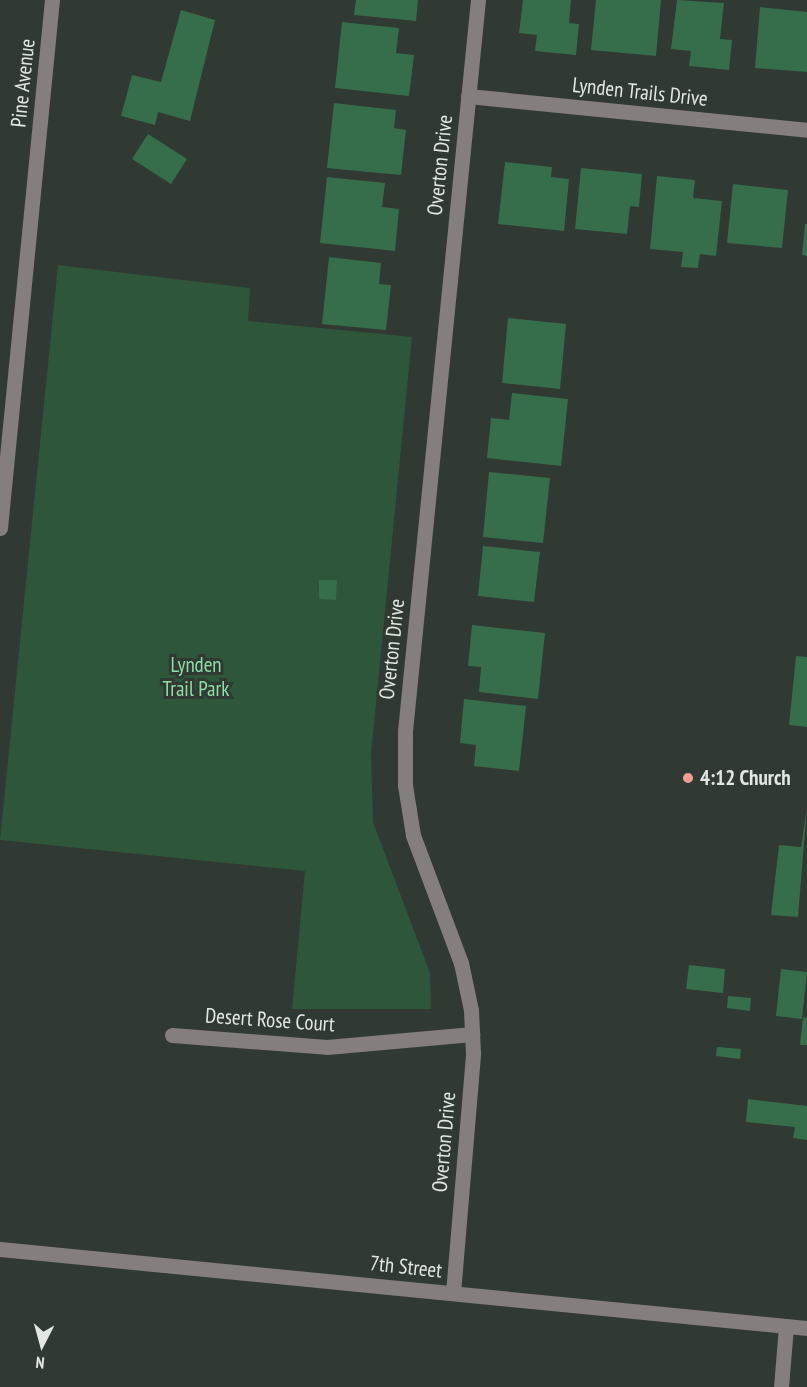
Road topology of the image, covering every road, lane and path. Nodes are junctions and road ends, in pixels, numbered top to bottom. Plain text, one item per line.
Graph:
1 (52, 0) edge
2 (478, 0) edge
3 (468, 96) junction
4 (807, 130) edge
5 (0, 528) edge
6 (472, 1034) junction
7 (172, 1035) dead end
8 (0, 1248) edge
9 (453, 1293) junction
10 (786, 1326) junction
11 (807, 1328) edge
12 (781, 1387) edge

1 - 5 street, Pine Avenue
2 - 3 street, Overton Drive
3 - 4 street, Lynden Trails Drive
3 - 6 street, Overton Drive
6 - 7 street, Desert Rose Court
6 - 9 street, Overton Drive
8 - 9 street, 7th Street
9 - 10 street, 7th Street
10 - 11 street, 7th Street
10 - 12 street

